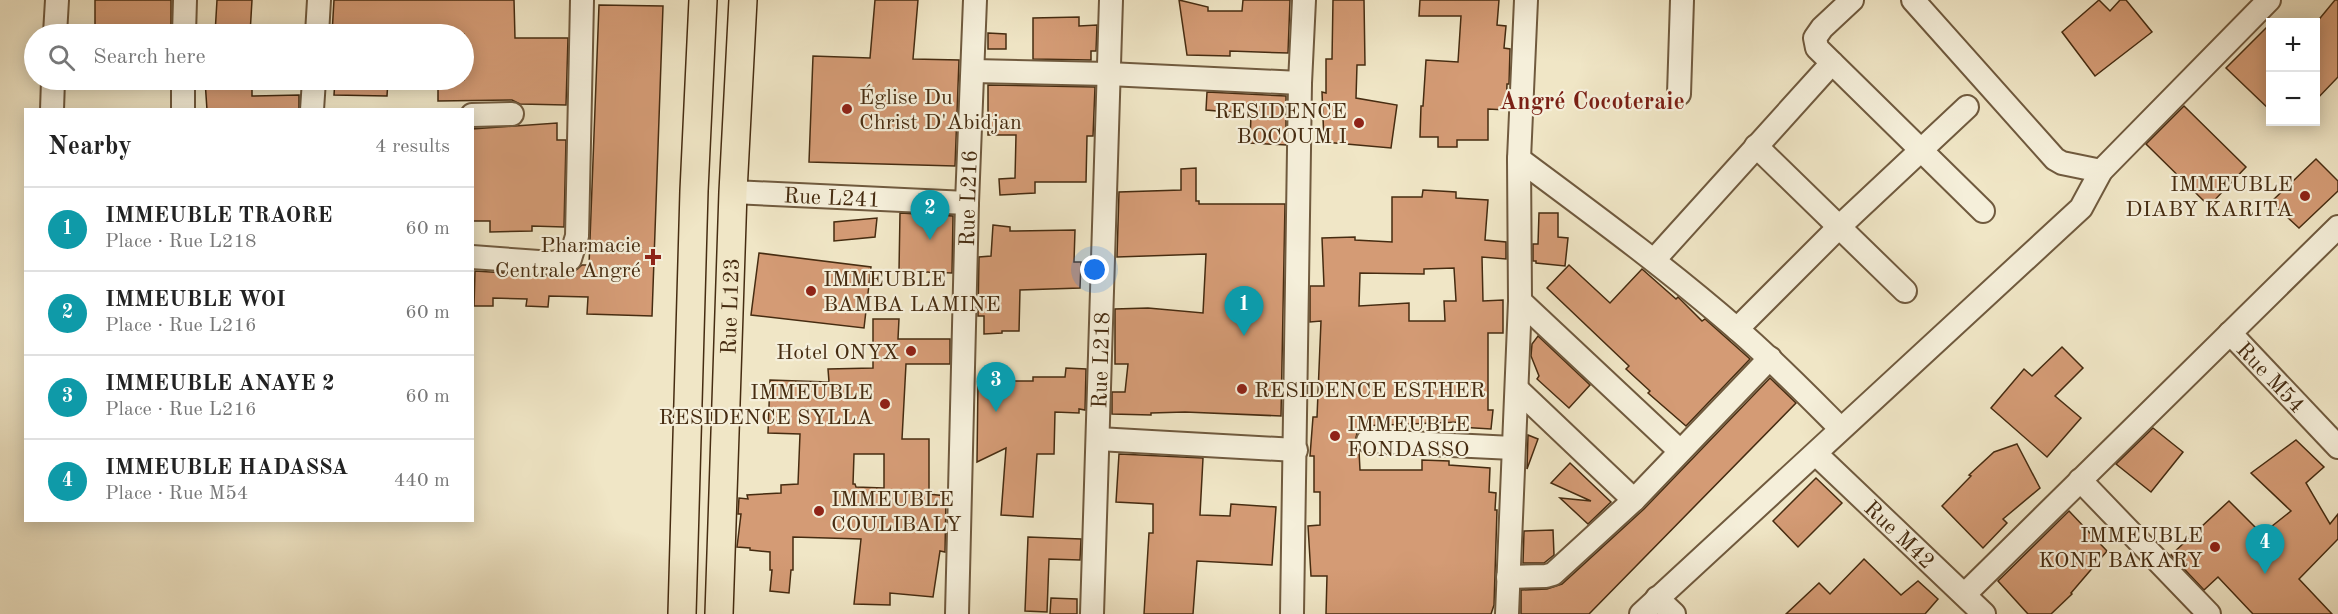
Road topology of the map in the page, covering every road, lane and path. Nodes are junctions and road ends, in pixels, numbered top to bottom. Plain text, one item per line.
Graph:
1 (57, 0) edge
2 (185, 0) edge
3 (319, 0) edge
4 (582, 0) edge
5 (703, 0) edge
6 (743, 0) edge
7 (975, 0) edge
8 (1111, 0) edge
9 (1304, 0) edge
10 (1526, 0) edge
11 (1682, 0) edge
12 (1852, 0) edge
13 (1913, 0) edge
14 (2270, 0) edge
15 (56, 24) edge
16 (184, 24) edge
17 (318, 24) edge
18 (1832, 63) junction
19 (972, 71) junction
20 (1108, 74) junction
21 (1300, 83) junction
22 (53, 90) edge
23 (183, 90) edge
24 (313, 90) edge
25 (1679, 94) dead end
26 (1967, 107) dead end
27 (52, 108) edge
28 (183, 108) edge
29 (312, 108) edge
30 (512, 114) dead end
31 (474, 115) edge
32 (1756, 146) junction
33 (1921, 150) junction
34 (1519, 159) junction
35 (2101, 171) junction
36 (733, 192) junction
37 (967, 203) junction
38 (1983, 211) dead end
39 (1840, 226) junction
40 (2338, 227) edge
41 (474, 256) edge
42 (1654, 260) junction
43 (1905, 291) dead end
44 (1520, 301) junction
45 (1737, 329) junction
46 (2230, 333) junction
47 (1770, 358) junction
48 (1517, 389) junction
49 (1840, 428) junction
50 (1098, 439) junction
51 (1368, 441) dead end
52 (2338, 447) edge
53 (1513, 448) junction
54 (1296, 450) junction
55 (1680, 451) junction
56 (1816, 454) junction
57 (2080, 480) junction
58 (1634, 501) junction
59 (1508, 577) junction
60 (1965, 594) junction
61 (1657, 598) junction
62 (682, 614) edge
63 (719, 614) edge
64 (957, 614) edge
65 (1092, 614) edge
66 (1292, 614) edge
67 (1507, 614) edge
68 (1641, 614) edge
69 (1674, 614) edge
70 (1984, 614) edge
71 (2210, 614) edge

1 - 15 street
2 - 16 street
3 - 17 street
4 - 41 street
5 - 62 main road, Rue L123
6 - 36 main road, Rue L123
7 - 19 street, Rue L216
8 - 20 street, Rue L218
9 - 21 street
10 - 34 street
11 - 25 street
12 - 18 street
13 - 35 street
14 - 35 street
18 - 32 street
18 - 33 street
19 - 20 street
19 - 37 street, Rue L216
20 - 21 street
20 - 50 street, Rue L218
21 - 54 street
22 - 27 street
23 - 28 street
24 - 29 street
26 - 33 street
30 - 31 street
32 - 39 street
32 - 42 street
33 - 38 street
33 - 39 street
34 - 42 street
34 - 44 street
35 - 49 street
36 - 37 street, Rue L241
36 - 63 main road, Rue L123
37 - 64 street, Rue L216
39 - 43 street
39 - 45 street
40 - 46 street
42 - 45 street
44 - 48 street
44 - 55 street
45 - 47 street
46 - 52 street, Rue M54
46 - 57 street
47 - 49 street
47 - 55 street
48 - 53 street
48 - 58 street
49 - 56 street
50 - 54 street
50 - 65 street, Rue L218
51 - 53 street
53 - 59 street
54 - 66 street
55 - 58 street
56 - 60 street, Rue M42
56 - 61 street
57 - 60 street
57 - 71 street
58 - 59 street
59 - 67 street
60 - 70 street, Rue M42
61 - 68 street
61 - 69 street

